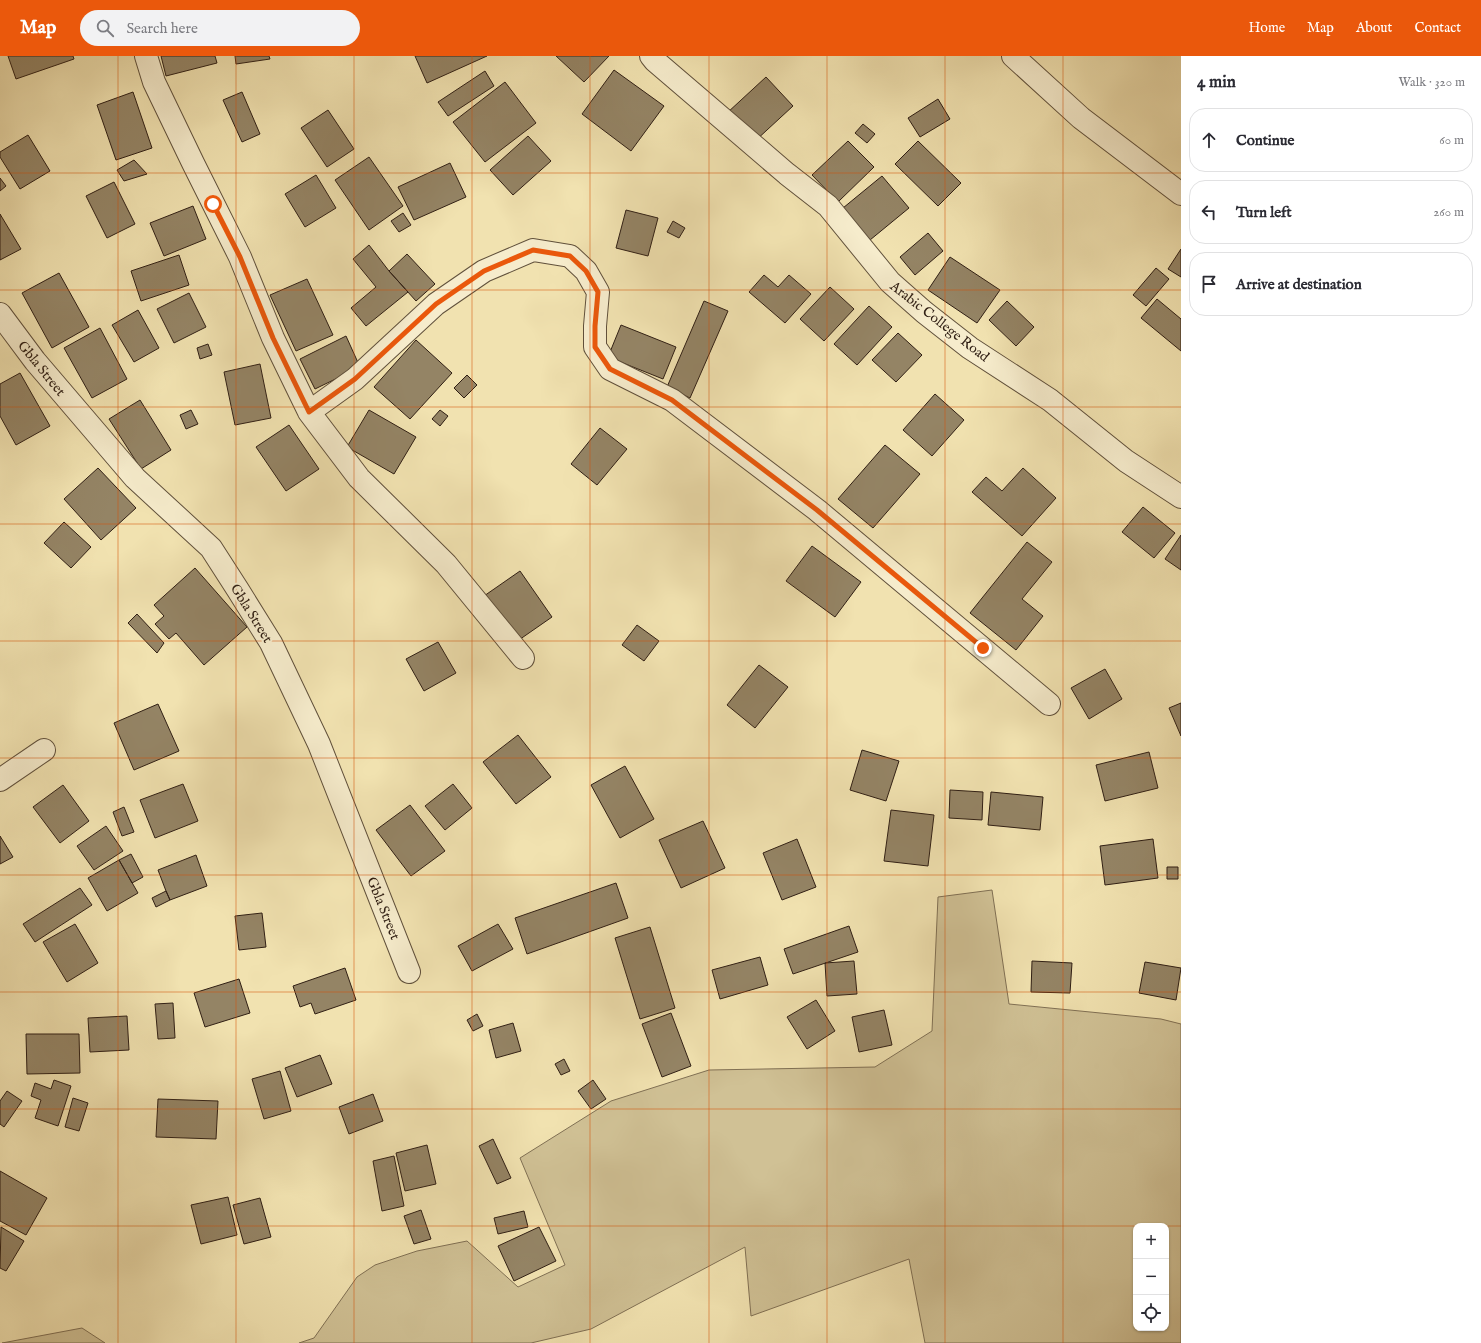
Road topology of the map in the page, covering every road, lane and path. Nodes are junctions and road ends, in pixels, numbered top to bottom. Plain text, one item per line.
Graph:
1 (146, 56) edge
2 (1012, 56) edge
3 (655, 58) edge
4 (1181, 194) edge
5 (0, 314) edge
6 (309, 412) junction
7 (1181, 496) edge
8 (523, 658) dead end
9 (1049, 704) dead end
10 (44, 750) dead end
11 (0, 780) edge
12 (409, 972) dead end

1 - 6 street
2 - 4 street
3 - 7 street, Arabic College Road
5 - 12 street, Gbla Street
6 - 8 street
6 - 9 street
10 - 11 street

